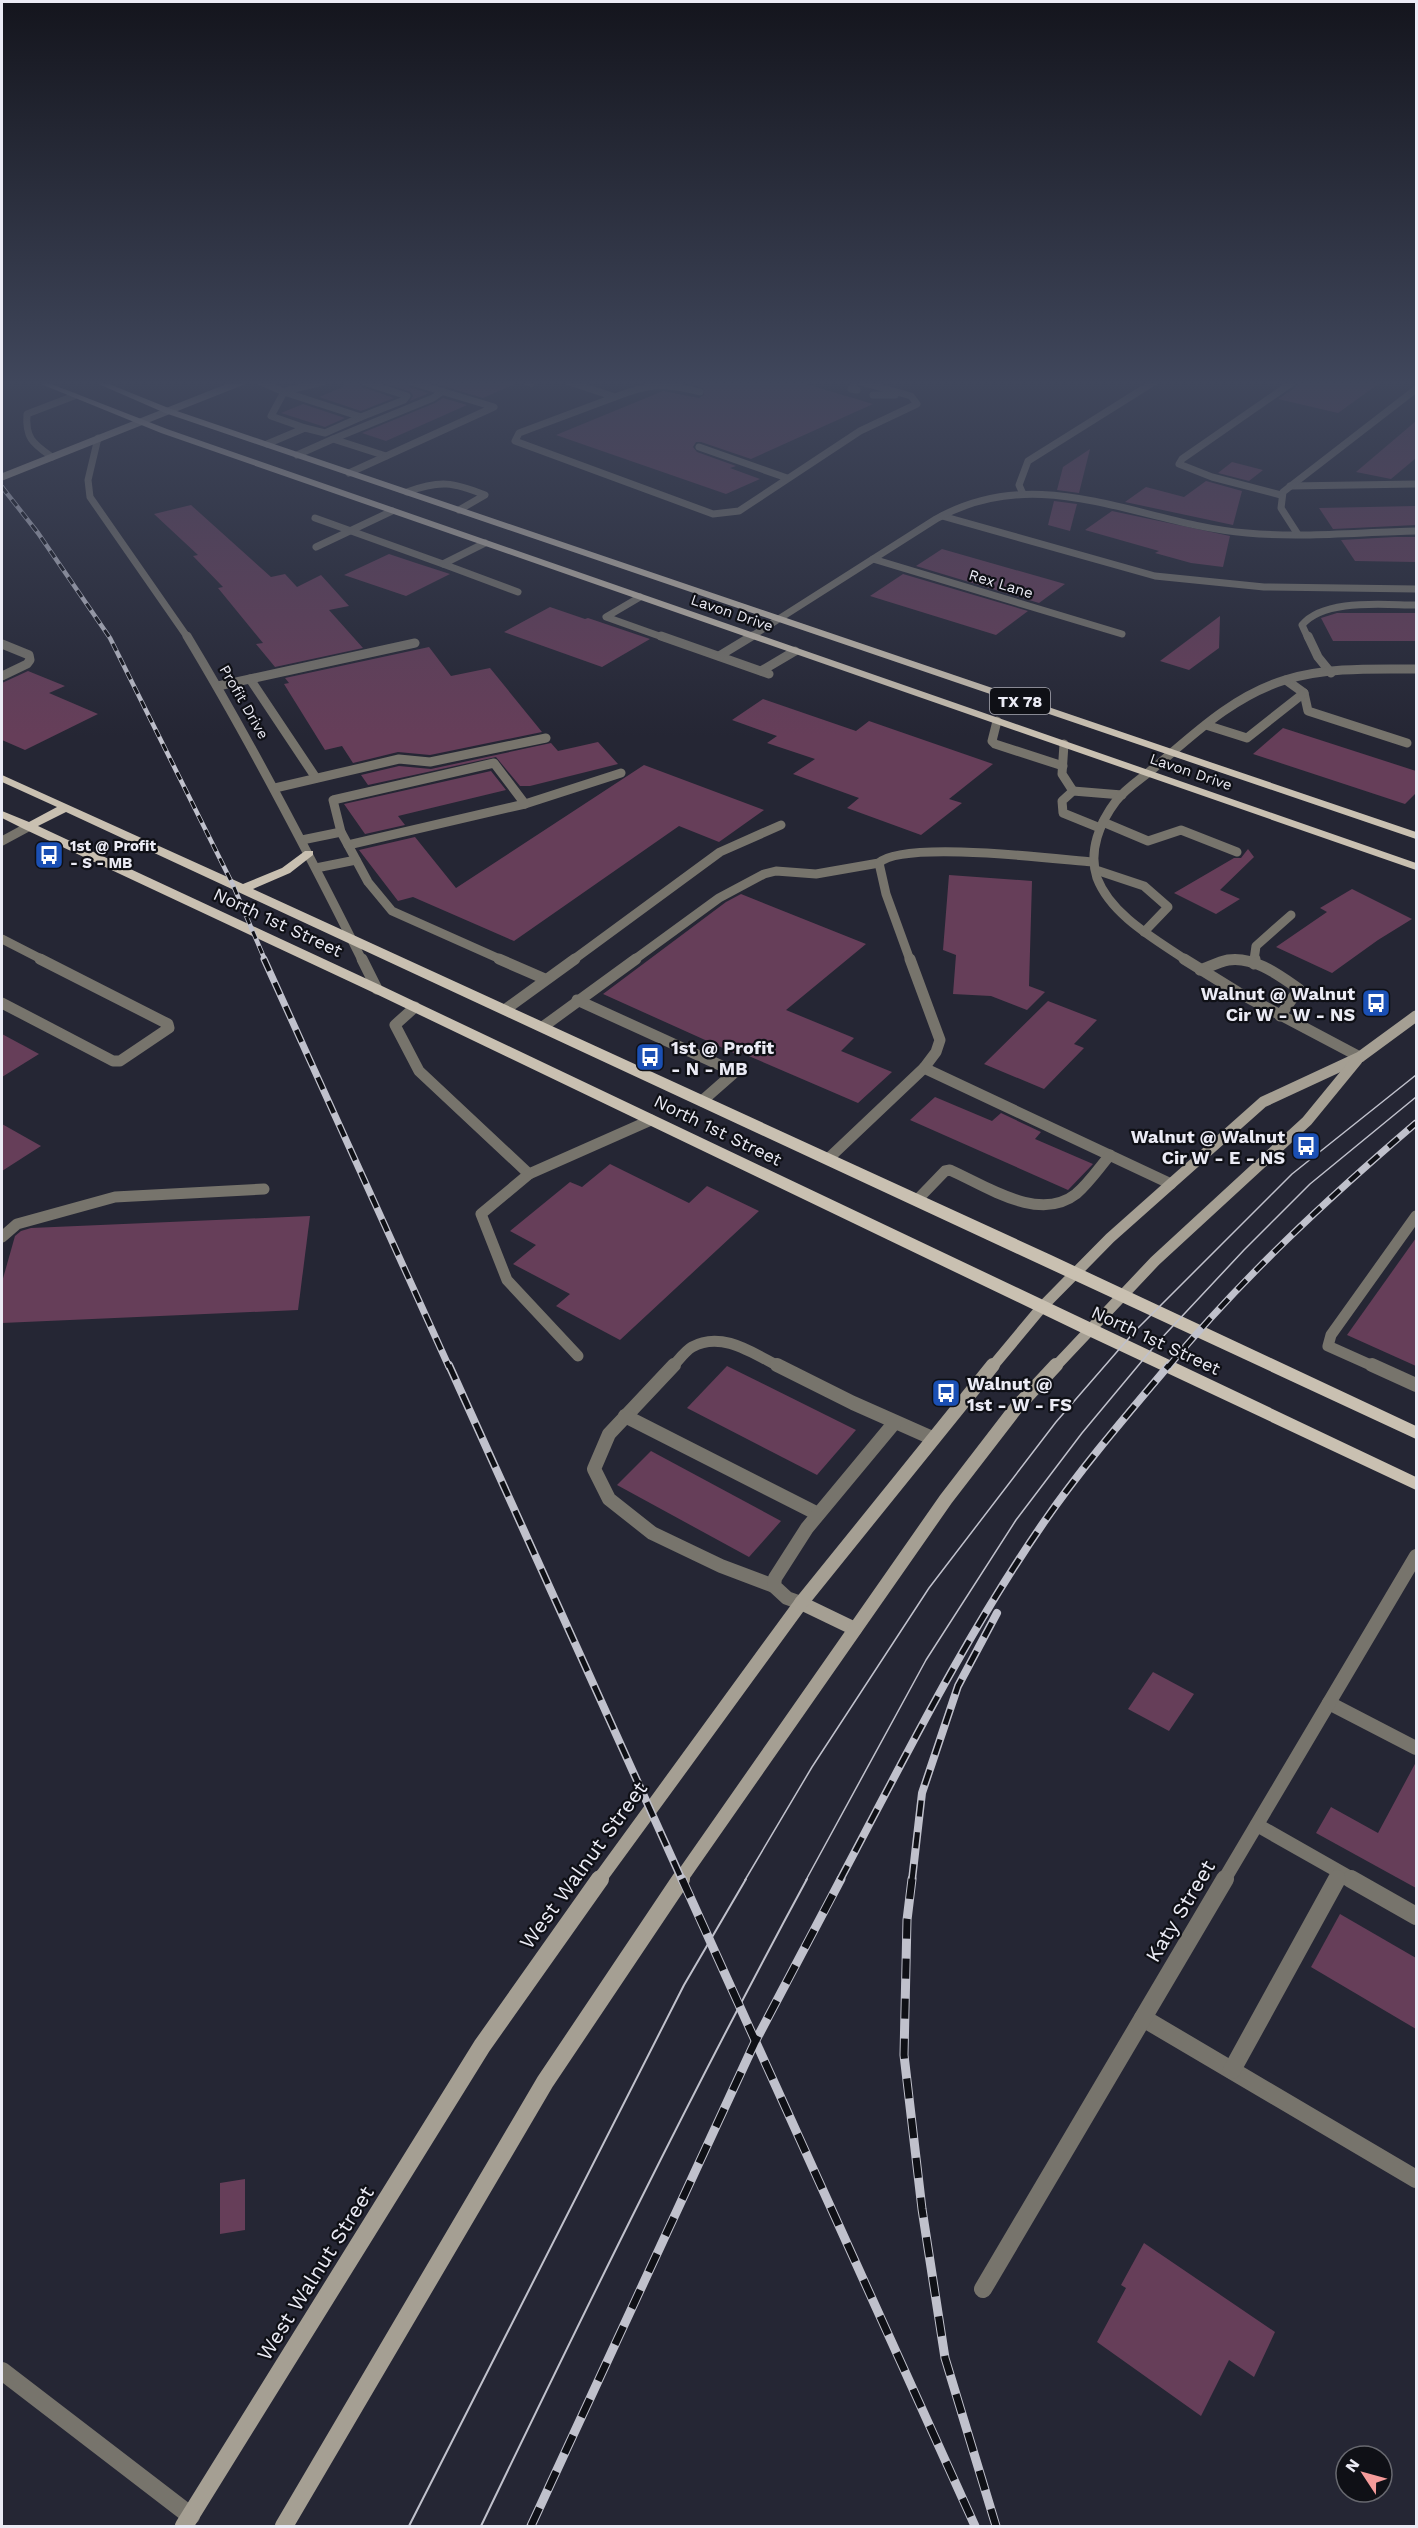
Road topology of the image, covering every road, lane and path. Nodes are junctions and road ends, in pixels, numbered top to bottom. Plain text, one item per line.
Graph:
1 (92, 500) edge
2 (361, 500) edge
3 (430, 500) edge
4 (476, 500) edge
5 (675, 500) edge
6 (755, 500) edge
7 (981, 500) edge
8 (1084, 500) edge
9 (1281, 500) edge
10 (459, 510) junction
11 (392, 511) junction
12 (942, 516) junction
13 (315, 518) dead end
14 (350, 531) junction
15 (1416, 531) edge
16 (1297, 534) junction
17 (485, 543) junction
18 (316, 547) dead end
19 (873, 559) junction
20 (443, 564) junction
21 (1416, 589) edge
22 (518, 592) dead end
23 (640, 597) junction
24 (1416, 605) edge
25 (781, 618) junction
26 (1122, 634) dead end
27 (752, 636) junction
28 (415, 643) dead end
29 (2, 644) edge
30 (795, 651) junction
31 (719, 656) junction
32 (1416, 669) edge
33 (1331, 673) junction
34 (2, 676) edge
35 (250, 679) junction
36 (1286, 680) junction
37 (218, 686) junction
38 (1304, 693) junction
39 (997, 721) junction
40 (1206, 725) junction
41 (546, 738) dead end
42 (1407, 743) dead end
43 (1064, 744) junction
44 (1171, 753) junction
45 (1063, 766) junction
46 (621, 773) dead end
47 (1148, 774) junction
48 (2, 778) edge
49 (316, 778) junction
50 (275, 788) junction
51 (1073, 791) junction
52 (1122, 795) junction
53 (525, 804) junction
54 (64, 808) junction
55 (2, 814) edge
56 (781, 825) dead end
57 (1102, 825) junction
58 (28, 827) junction
59 (341, 832) junction
60 (1416, 836) edge
61 (302, 840) junction
62 (2, 841) edge
63 (348, 845) junction
64 (1237, 852) dead end
65 (309, 853) junction
66 (356, 860) junction
67 (879, 863) junction
68 (1094, 866) junction
69 (1416, 867) edge
70 (316, 868) junction
71 (242, 889) junction
72 (1291, 915) dead end
73 (1144, 932) junction
74 (351, 937) junction
75 (2, 939) edge
76 (1254, 964) junction
77 (1200, 970) junction
78 (545, 980) junction
79 (377, 989) junction
80 (577, 1000) junction
81 (2, 1003) edge
82 (415, 1007) junction
83 (506, 1009) junction
84 (1280, 1016) junction
85 (1416, 1016) edge
86 (543, 1026) junction
87 (1360, 1057) junction
88 (924, 1068) junction
89 (702, 1101) junction
90 (651, 1120) junction
91 (1110, 1155) junction
92 (829, 1158) junction
93 (529, 1174) junction
94 (1171, 1184) junction
95 (264, 1189) dead end
96 (918, 1199) junction
97 (1416, 1216) edge
98 (2, 1237) edge
99 (1076, 1273) junction
100 (1122, 1295) junction
101 (1042, 1307) junction
102 (1089, 1330) junction
103 (578, 1356) dead end
104 (1416, 1385) edge
105 (625, 1416) junction
106 (895, 1422) junction
107 (1416, 1433) edge
108 (932, 1438) junction
109 (1416, 1484) edge
110 (818, 1514) junction
111 (1416, 1556) edge
112 (774, 1586) junction
113 (801, 1603) junction
114 (855, 1629) junction
115 (1329, 1703) junction
116 (1416, 1748) edge
117 (1257, 1825) junction
118 (1340, 1873) junction
119 (1416, 1916) edge
120 (1143, 2018) junction
121 (1232, 2070) junction
122 (1416, 2179) edge
123 (983, 2289) dead end
124 (2, 2371) edge
125 (187, 2521) edge
126 (284, 2526) edge

1 - 37 street, Profit Drive
2 - 11 main road, Lavon Drive / TX 78
3 - 10 main road, Lavon Drive / TX 78
4 - 10 street
5 - 6 street
7 - 12 street
8 - 16 street
9 - 16 street
10 - 25 main road, Lavon Drive / TX 78
11 - 14 street
11 - 17 main road, Lavon Drive / TX 78
12 - 19 street
12 - 21 street
13 - 14 street
14 - 18 street
14 - 20 street
15 - 16 street
17 - 20 street
17 - 23 main road, Lavon Drive / TX 78
19 - 25 street
19 - 26 street, Rex Lane
20 - 22 street
23 - 27 main road, Lavon Drive / TX 78
23 - 31 street
24 - 33 street
25 - 27 street
25 - 44 main road, Lavon Drive / TX 78
27 - 30 main road, Lavon Drive / TX 78
27 - 31 street
28 - 35 street
29 - 34 street
30 - 31 street
30 - 39 main road, Lavon Drive / TX 78
32 - 33 street
33 - 36 street
35 - 37 street
35 - 49 street
36 - 38 street
36 - 40 street
37 - 50 street, Profit Drive
38 - 40 street
38 - 42 street
39 - 43 main road, Lavon Drive / TX 78
39 - 45 street
40 - 44 street
41 - 49 street
43 - 45 street
43 - 47 main road, Lavon Drive / TX 78
44 - 47 street
44 - 60 main road, Lavon Drive / TX 78
45 - 51 street
46 - 53 street
47 - 52 street
47 - 69 main road, Lavon Drive / TX 78
48 - 54 main road, North 1st Street
49 - 50 street
50 - 61 street, Profit Drive
51 - 52 street
51 - 57 street
52 - 57 street
53 - 59 street
53 - 63 street
54 - 58 main road
54 - 71 main road, North 1st Street
55 - 58 main road, North 1st Street
56 - 78 street
57 - 64 street
57 - 68 street
58 - 62 street
58 - 79 main road, North 1st Street
59 - 61 street
59 - 63 street
61 - 65 street, Profit Drive
63 - 66 street
65 - 70 street, Profit Drive
65 - 71 main road
66 - 70 street
66 - 78 street
67 - 68 street
67 - 80 street
67 - 88 street
68 - 73 street
68 - 73 street
70 - 74 street, Profit Drive
71 - 74 main road, North 1st Street
72 - 76 street
73 - 77 street
74 - 79 street, Profit Drive
74 - 83 main road, North 1st Street
75 - 81 street
76 - 77 street
76 - 84 street
77 - 84 street
78 - 83 street
79 - 82 main road, North 1st Street
80 - 86 street
80 - 89 street
82 - 90 main road, North 1st Street
82 - 93 street
83 - 86 main road, North 1st Street
84 - 87 street
85 - 87 main road
86 - 89 main road, North 1st Street
87 - 94 main road, West Walnut Street
87 - 100 main road
88 - 91 street
88 - 92 street
89 - 92 main road, North 1st Street
90 - 93 street
90 - 101 main road, North 1st Street
91 - 94 street
91 - 96 street
92 - 96 main road, North 1st Street
93 - 103 street
94 - 99 main road, West Walnut Street
95 - 98 street
96 - 99 main road, North 1st Street
97 - 104 street
99 - 100 main road, North 1st Street
99 - 101 main road, West Walnut Street
100 - 102 main road
100 - 107 main road, North 1st Street
101 - 102 main road, North 1st Street
101 - 108 main road, West Walnut Street
102 - 109 main road, North 1st Street
102 - 114 main road
105 - 106 street
105 - 110 street
105 - 112 street
106 - 108 street
106 - 110 street
108 - 113 main road, West Walnut Street
110 - 112 street
111 - 115 street, Katy Street
112 - 113 street
113 - 114 main road
113 - 125 main road, West Walnut Street
114 - 126 main road
115 - 116 street
115 - 117 street, Katy Street
117 - 118 street
117 - 120 street, Katy Street
118 - 119 street
118 - 121 street
120 - 121 street
120 - 123 street, Katy Street
121 - 122 street
124 - 125 street

